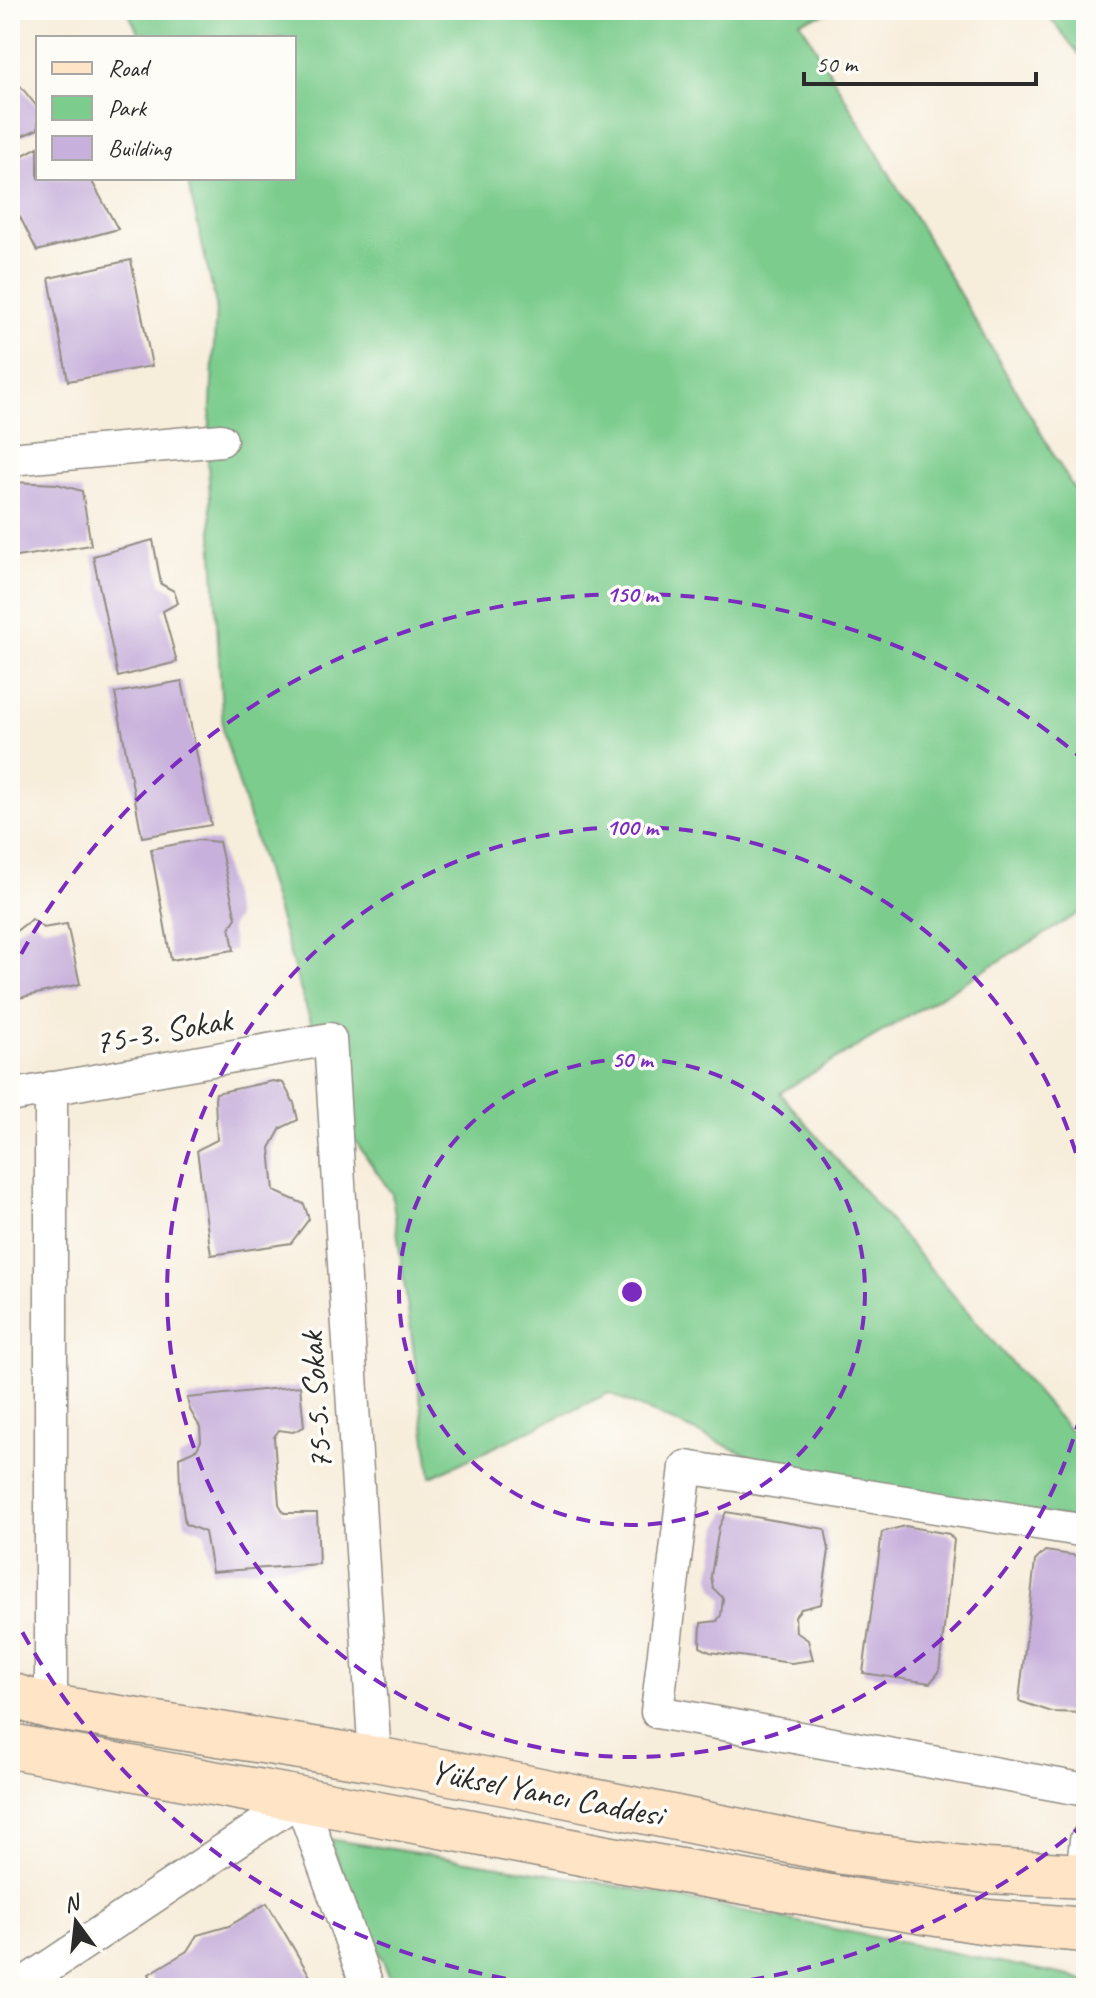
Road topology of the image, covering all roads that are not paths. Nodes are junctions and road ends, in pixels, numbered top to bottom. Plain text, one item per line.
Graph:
1 (221, 440) dead end
2 (10, 459) edge
3 (330, 1039) joint
4 (51, 1088) junction
5 (10, 1096) edge
6 (1086, 1531) edge
7 (10, 1695) edge
8 (51, 1707) junction
9 (15, 1748) edge
10 (375, 1759) junction
11 (1086, 1790) edge
12 (300, 1799) junction
13 (1085, 1864) edge
14 (1066, 1929) edge
15 (1086, 1944) edge
16 (17, 1988) edge
17 (368, 1988) edge

1 - 2 street
3 - 4 street, 75-3. Sokak
3 - 10 street, 75-5. Sokak
4 - 5 street, 75-3. Sokak
4 - 8 street
6 - 11 street
7 - 8 main road, Yüksel Yancı Caddesi
8 - 10 main road, Yüksel Yancı Caddesi
9 - 12 main road, Yüksel Yancı Caddesi
10 - 13 main road, Yüksel Yancı Caddesi
12 - 14 main road, Yüksel Yancı Caddesi
12 - 16 street
12 - 17 street
14 - 15 street

